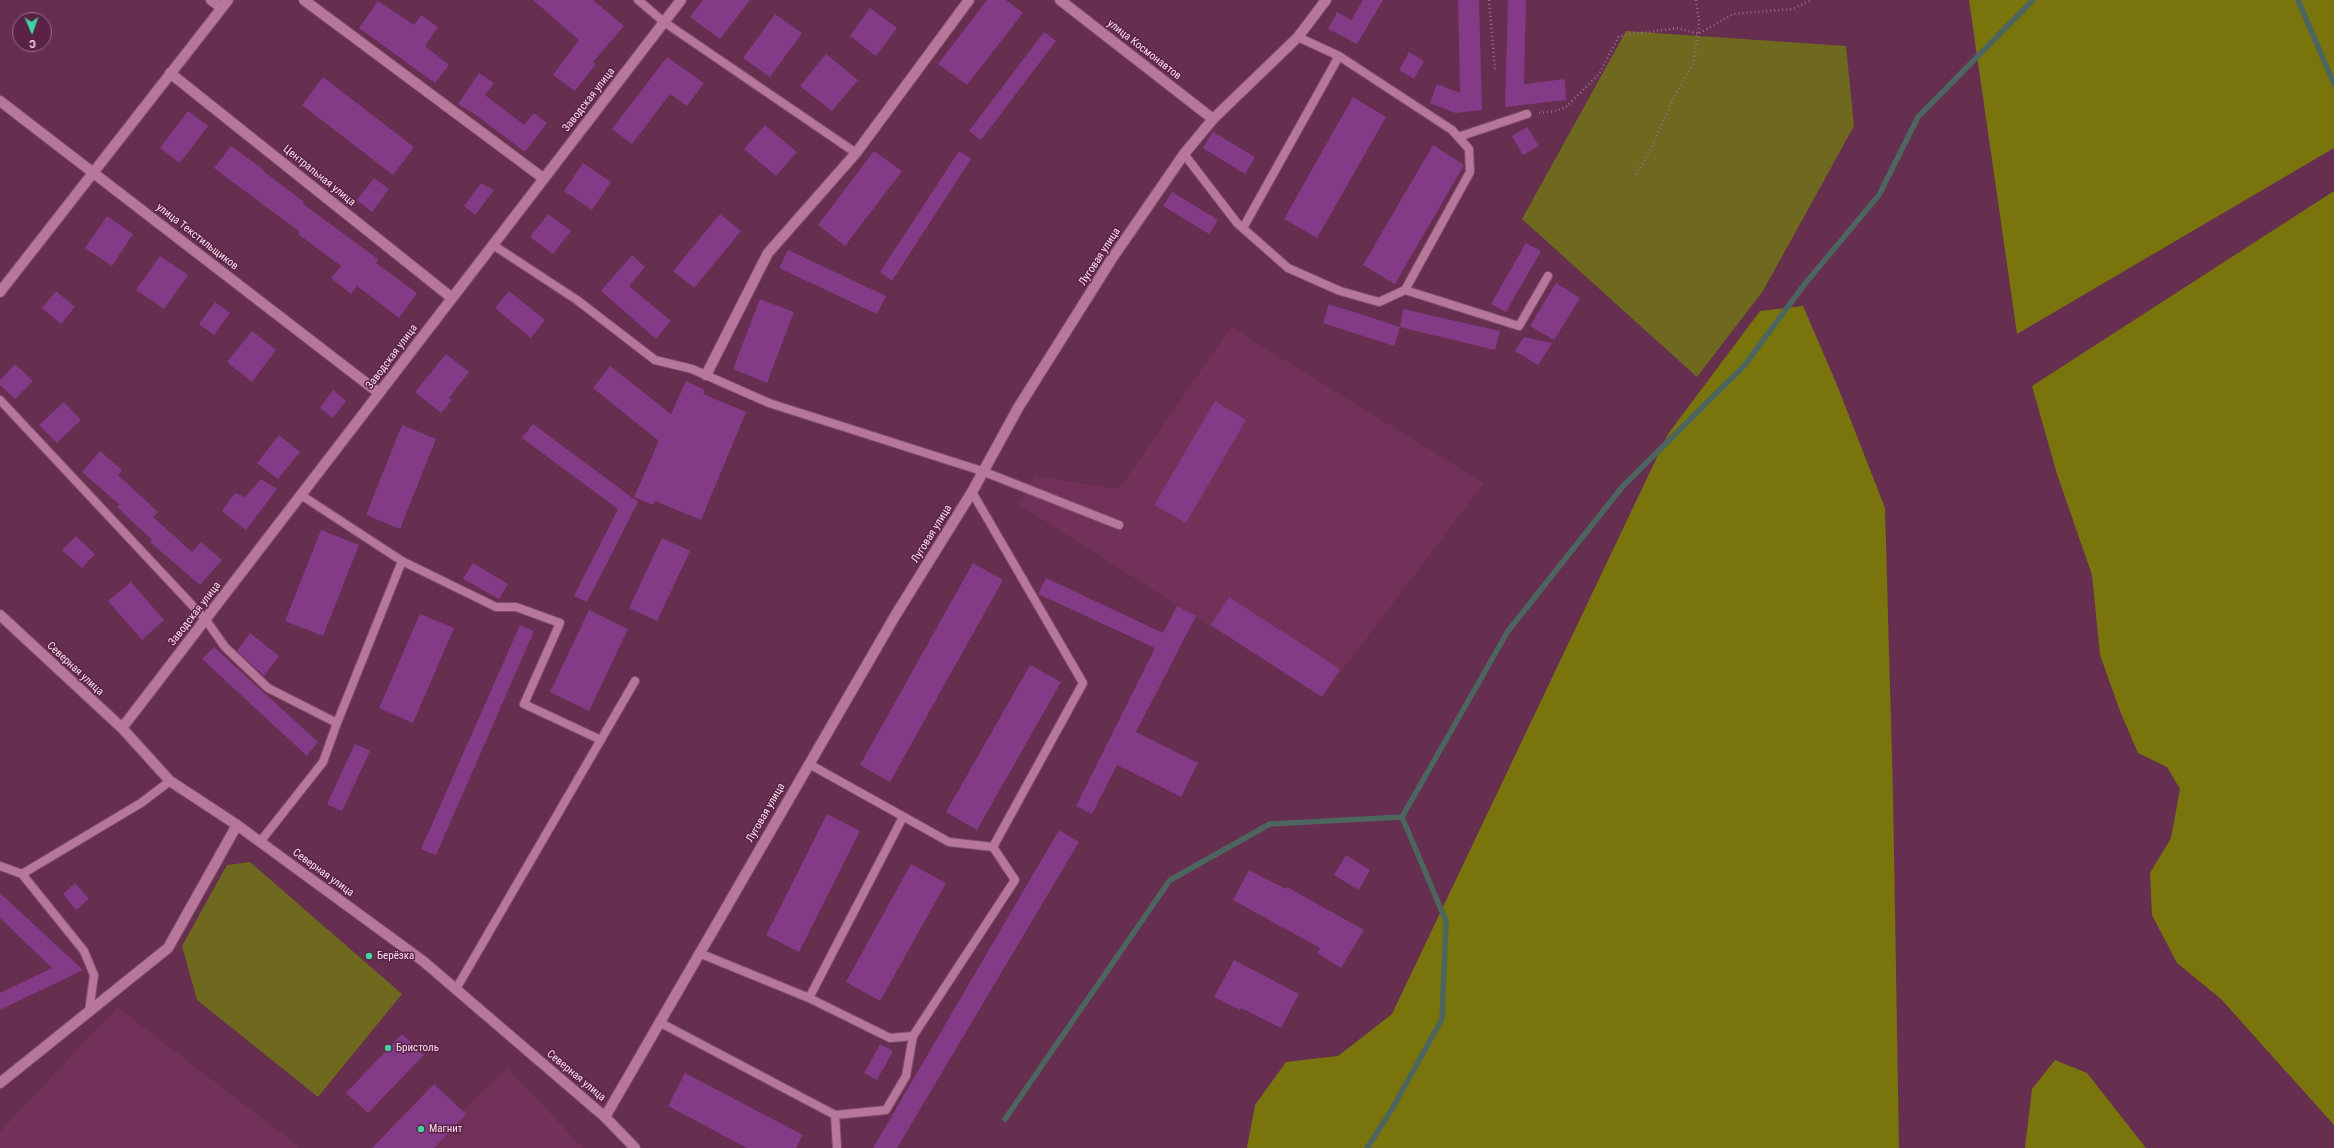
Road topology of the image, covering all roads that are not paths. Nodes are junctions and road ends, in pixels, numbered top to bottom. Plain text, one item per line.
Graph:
1 (211, 0) edge
2 (304, 0) edge
3 (638, 0) edge
4 (681, 0) edge
5 (969, 0) edge
6 (1060, 0) edge
7 (1326, 0) edge
8 (225, 4) edge
9 (664, 22) junction
10 (1298, 37) junction
11 (1339, 56) junction
12 (170, 73) junction
13 (0, 101) edge
14 (1527, 114) road end
15 (1213, 119) junction
16 (1458, 137) junction
17 (856, 153) junction
18 (1184, 154) junction
19 (94, 172) junction
20 (543, 178) junction
21 (1243, 228) junction
22 (493, 245) junction
23 (1548, 276) dead end
24 (1405, 290) junction
25 (0, 292) edge
26 (452, 298) junction
27 (706, 375) junction
28 (379, 393) junction
29 (0, 400) edge
30 (982, 471) junction
31 (972, 492) junction
32 (301, 495) junction
33 (1119, 525) dead end
34 (402, 561) junction
35 (0, 615) edge
36 (206, 620) junction
37 (635, 681) dead end
38 (337, 723) junction
39 (122, 728) junction
40 (600, 740) junction
41 (809, 764) junction
42 (170, 781) junction
43 (903, 817) junction
44 (237, 825) junction
45 (260, 842) junction
46 (993, 847) junction
47 (0, 866) edge
48 (22, 874) junction
49 (699, 953) junction
50 (456, 989) junction
51 (809, 998) junction
52 (89, 1012) junction
53 (659, 1022) junction
54 (913, 1036) junction
55 (0, 1083) edge
56 (835, 1115) junction
57 (606, 1117) junction
58 (635, 1148) edge
59 (837, 1148) edge

1 - 8 street
2 - 20 street
3 - 9 lane
4 - 9 street, Заводская улица
5 - 17 street
6 - 15 street, улица Космонавтов
7 - 10 street, Луговая улица
8 - 12 street
9 - 17 lane
9 - 20 street, Заводская улица
10 - 11 lane
10 - 15 street, Луговая улица
11 - 16 lane
11 - 21 lane
12 - 19 street
12 - 26 street, Центральная улица
13 - 19 street, улица Текстильщиков
14 - 16 lane
15 - 18 street, Луговая улица
16 - 24 lane
17 - 27 street
18 - 21 lane
18 - 30 street, Луговая улица
19 - 25 street
19 - 28 street, улица Текстильщиков
20 - 22 street, Заводская улица
21 - 24 lane
22 - 26 street, Заводская улица
22 - 27 lane
23 - 24 lane
26 - 28 street, Заводская улица
27 - 30 lane
28 - 32 street, Заводская улица
29 - 36 lane
30 - 31 street, Луговая улица
30 - 33 lane
31 - 41 street, Луговая улица
31 - 46 lane
32 - 34 lane
32 - 36 street, Заводская улица
34 - 38 lane
34 - 40 lane
35 - 39 street, Северная улица
36 - 38 lane
36 - 39 street, Заводская улица
37 - 40 lane
38 - 45 lane
39 - 42 street, Северная улица
40 - 50 lane
41 - 43 lane
41 - 49 street, Луговая улица
42 - 44 street, Северная улица
42 - 48 lane
43 - 46 lane
43 - 51 lane
44 - 45 street, Северная улица
44 - 52 street
45 - 50 street, Северная улица
46 - 54 lane
47 - 48 lane
48 - 52 lane
49 - 51 lane
49 - 53 street, Луговая улица
50 - 57 street, Северная улица
51 - 54 lane
52 - 55 street
53 - 56 lane
53 - 57 street, Луговая улица
54 - 56 lane
56 - 59 lane
57 - 58 street, Северная улица

